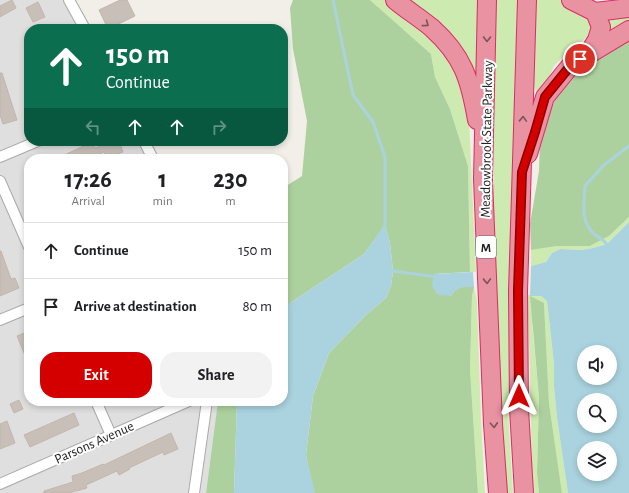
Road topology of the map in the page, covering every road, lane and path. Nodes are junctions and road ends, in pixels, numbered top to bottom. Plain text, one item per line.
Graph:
1 (69, 0) edge
2 (395, 0) edge
3 (487, 0) edge
4 (527, 0) edge
5 (571, 0) edge
6 (629, 8) edge
7 (595, 12) junction
8 (82, 24) edge
9 (629, 30) edge
10 (588, 54) junction
11 (26, 146) edge
12 (0, 157) edge
13 (483, 161) junction
14 (522, 172) junction
15 (0, 181) edge
16 (24, 236) edge
17 (24, 310) edge
18 (0, 320) edge
19 (98, 406) edge
20 (178, 406) edge
21 (206, 406) edge
22 (111, 435) junction
23 (0, 484) edge
24 (194, 493) edge
25 (498, 493) edge
26 (524, 493) edge

1 - 8 street
2 -> 13 highway
3 -> 13 highway, Meadowbrook State Parkway / M
14 -> 4 highway
5 - 7 highway
6 - 7 highway
7 - 10 highway
9 - 10 highway
10 - 14 highway
11 - 12 street
13 -> 25 highway, Meadowbrook State Parkway / M
14 - 26 highway
15 - 16 street
17 - 18 street
19 - 22 street
20 - 22 street, Parsons Avenue
21 - 24 street
22 - 23 street, Parsons Avenue

